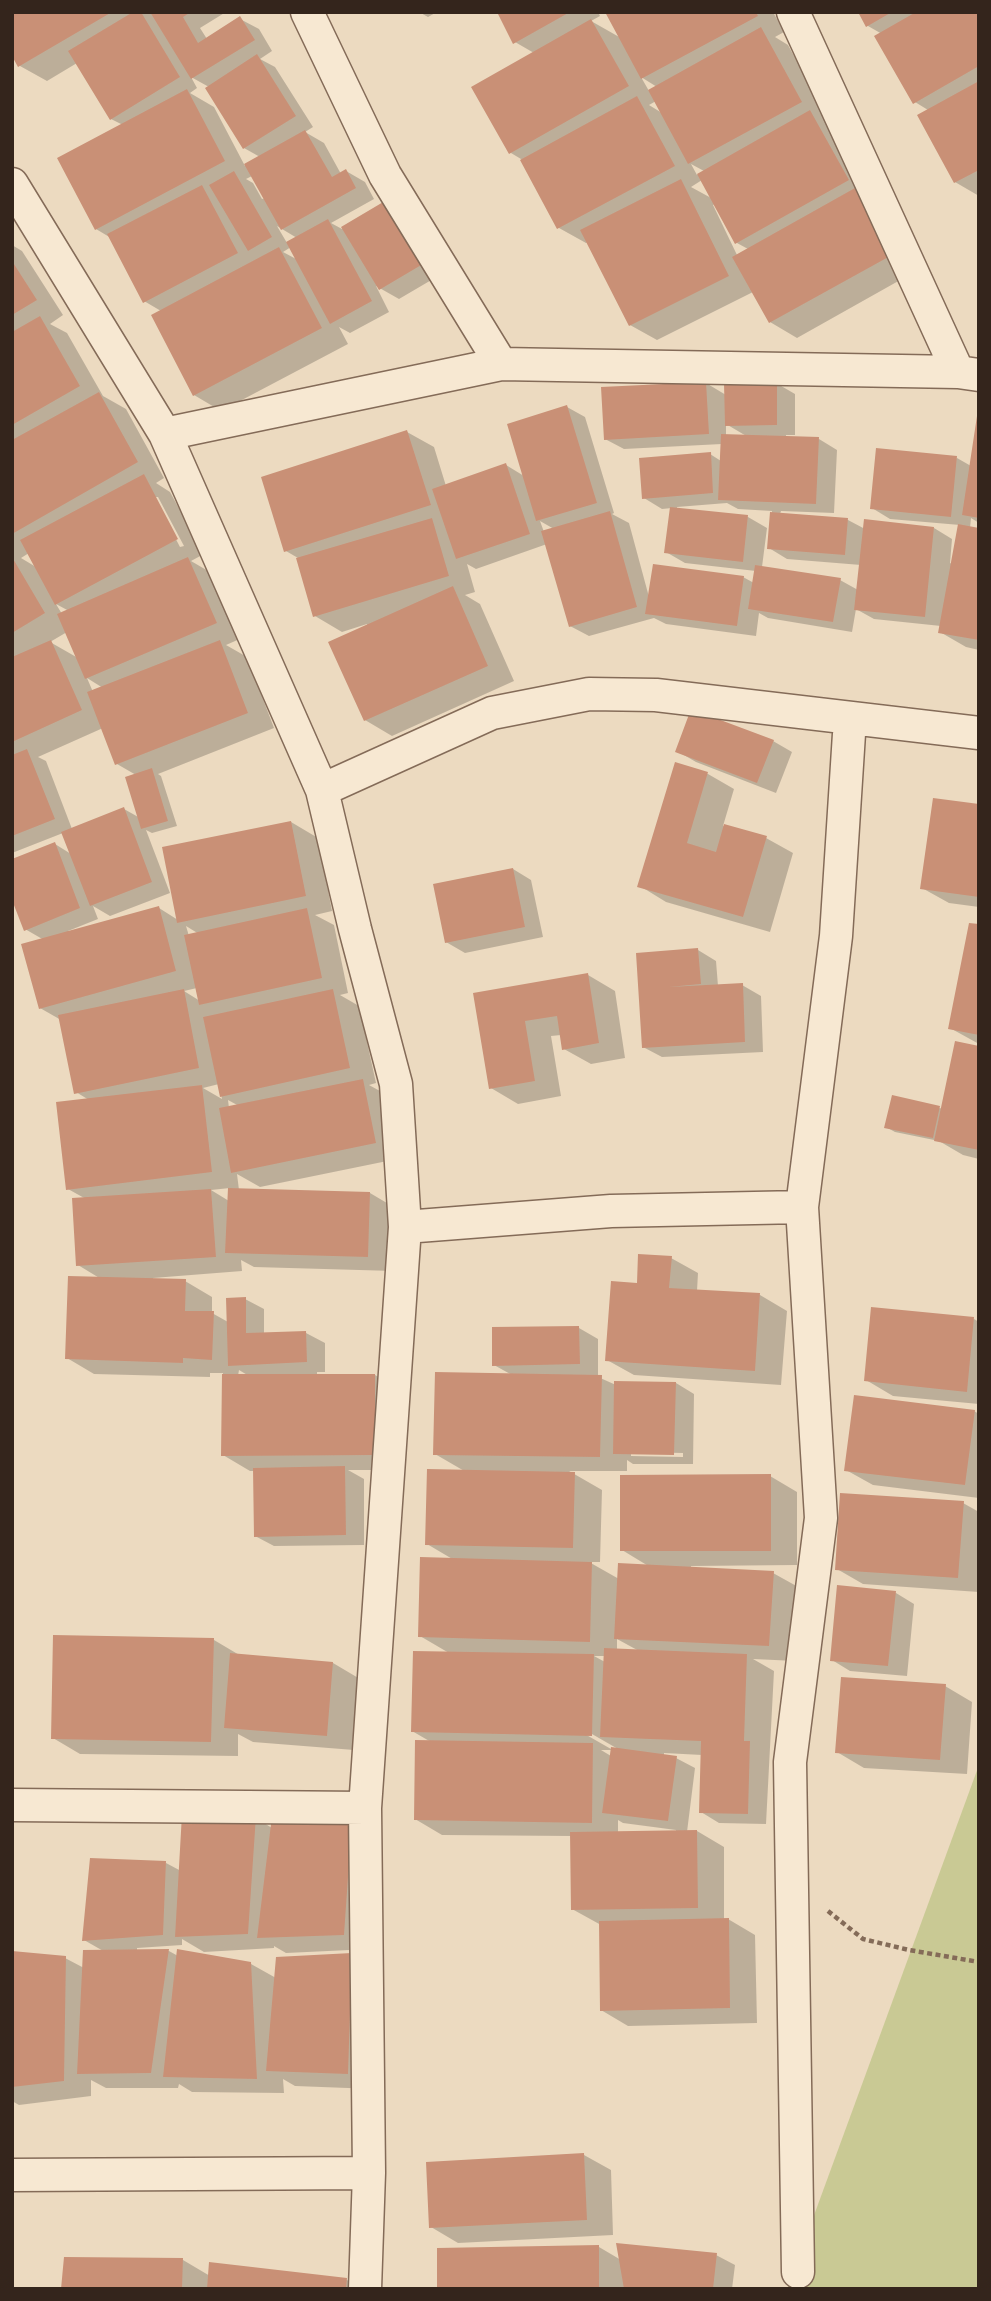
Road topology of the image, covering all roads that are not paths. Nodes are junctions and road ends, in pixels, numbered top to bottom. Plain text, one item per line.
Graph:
1 (307, 12) edge
2 (793, 12) edge
3 (12, 184) edge
4 (502, 364) junction
5 (969, 373) edge
6 (165, 434) junction
7 (850, 718) junction
8 (979, 733) edge
9 (322, 790) junction
10 (802, 1207) junction
11 (405, 1227) junction
12 (12, 1805) edge
13 (365, 1808) junction
14 (369, 2173) junction
15 (12, 2175) edge
16 (797, 2272) dead end
17 (365, 2289) edge

1 - 4 street
2 - 5 street
3 - 6 street
4 - 5 street
4 - 6 street
6 - 9 street
7 - 8 street
7 - 9 street
7 - 10 street
9 - 11 street
10 - 11 street
10 - 16 street
11 - 13 street
12 - 13 street
13 - 14 street
14 - 15 street
14 - 17 street

